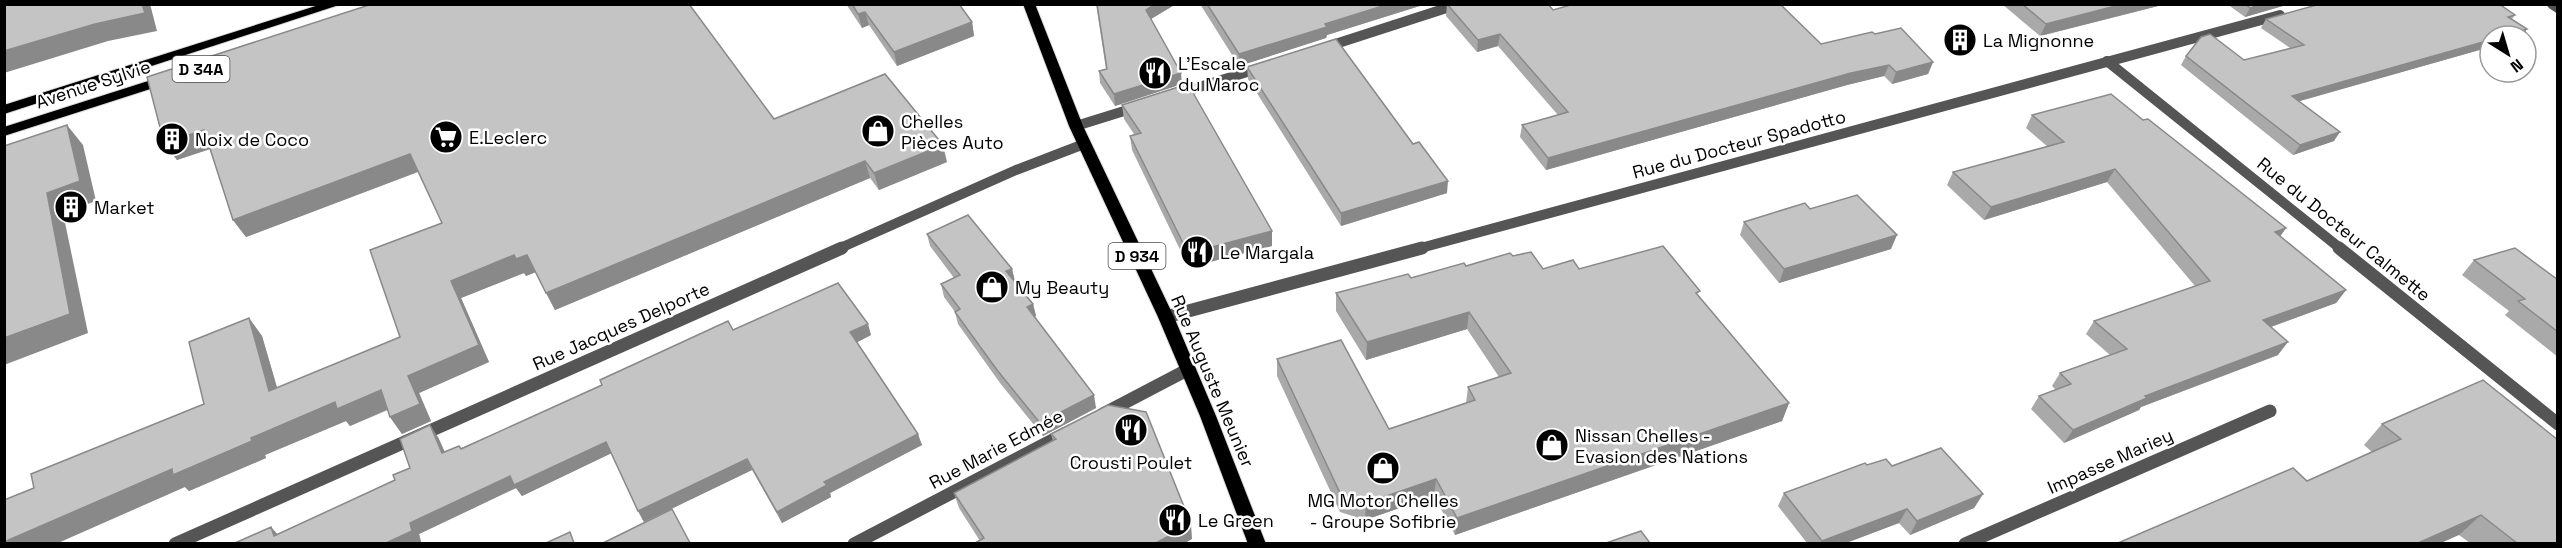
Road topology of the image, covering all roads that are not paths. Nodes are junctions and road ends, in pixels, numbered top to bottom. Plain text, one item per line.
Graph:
1 (336, 4) edge
2 (1029, 4) edge
3 (1459, 4) edge
4 (2552, 4) edge
5 (2558, 8) edge
6 (2287, 14) edge
7 (1313, 51) edge
8 (2107, 61) junction
9 (1280, 62) edge
10 (185, 74) edge
11 (1167, 97) edge
12 (1144, 104) edge
13 (4, 110) edge
14 (1076, 126) junction
15 (4, 132) edge
16 (1084, 144) junction
17 (1166, 317) junction
18 (1187, 370) junction
19 (2270, 411) dead end
20 (2558, 424) edge
21 (175, 543) edge
22 (854, 543) edge
23 (1257, 543) edge
24 (1965, 543) edge

1 - 13 main road, Avenue Sylvie / D 34A
2 - 14 main road, Rue Auguste Meunier / D 934
3 - 7 street
4 - 5 street
6 - 8 street, Rue du Docteur Spadotto
8 - 17 street, Rue du Docteur Spadotto
8 - 20 street, Rue du Docteur Calmette
9 - 11 street
10 - 15 main road, Avenue Sylvie / D 34A
12 - 14 street
14 - 16 main road, Rue Auguste Meunier / D 934
16 - 17 main road, Rue Auguste Meunier / D 934
16 - 21 street, Rue Jacques Delporte
17 - 18 main road, Rue Auguste Meunier / D 934
18 - 22 street, Rue Marie Edmée
18 - 23 main road, Rue Auguste Meunier / D 934
19 - 24 street, Impasse Mariey

